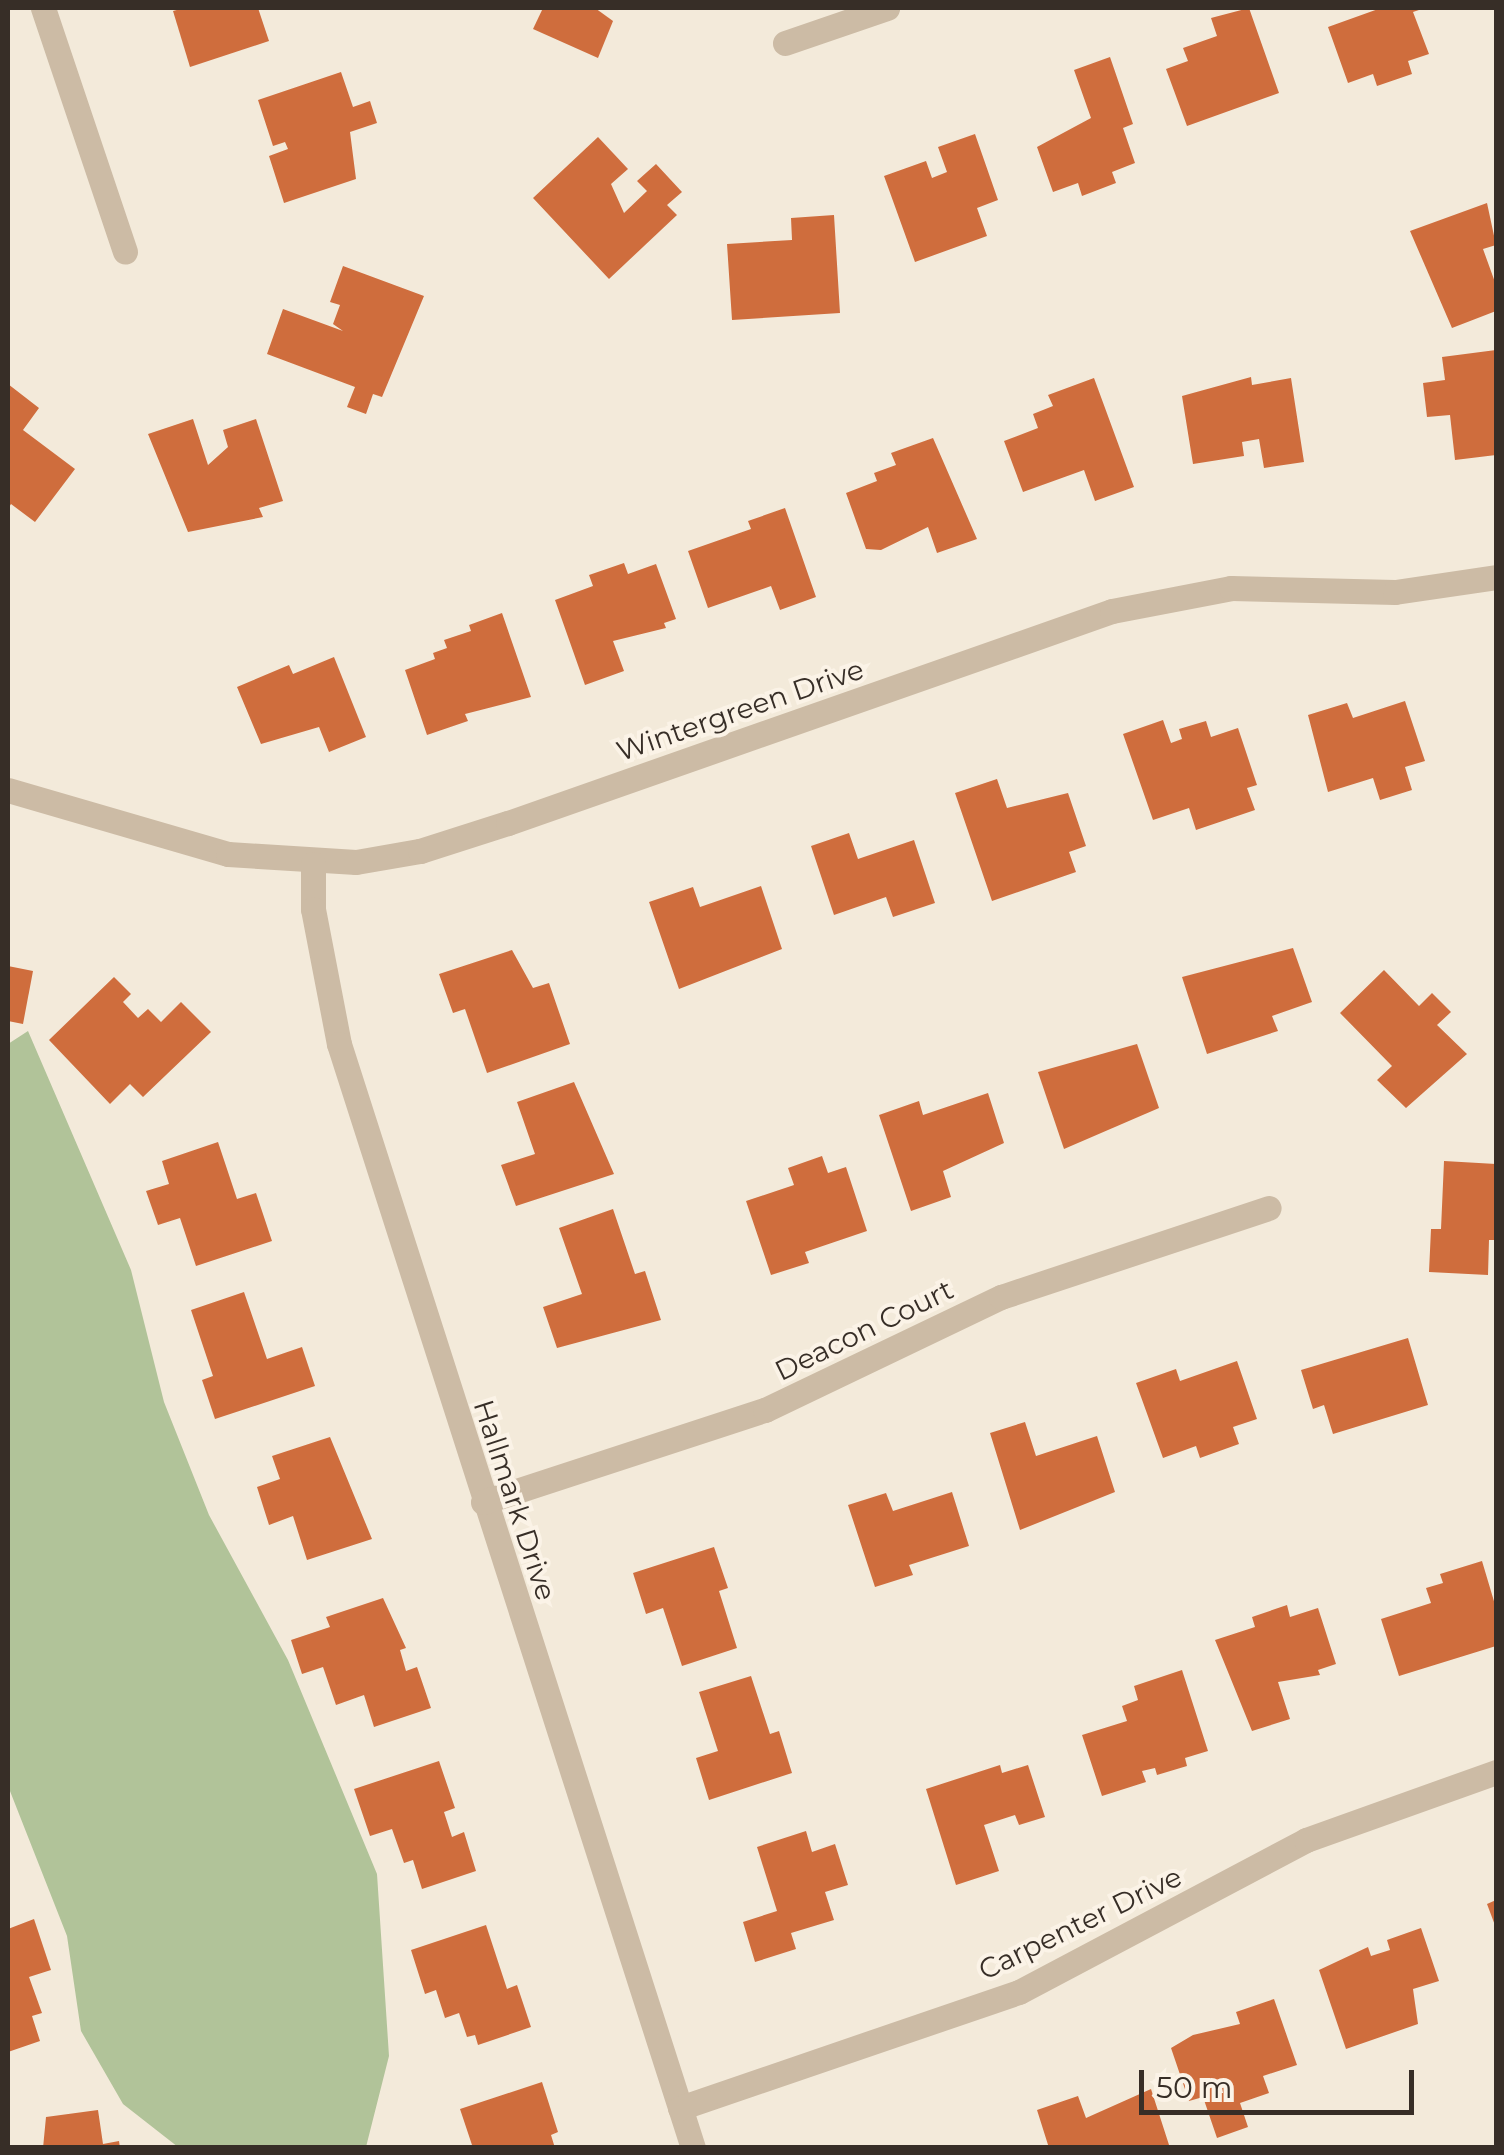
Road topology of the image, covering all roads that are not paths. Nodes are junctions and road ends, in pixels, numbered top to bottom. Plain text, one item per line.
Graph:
1 (43, 8) edge
2 (887, 8) edge
3 (784, 44) dead end
4 (125, 252) dead end
5 (1496, 577) edge
6 (8, 790) edge
7 (312, 864) junction
8 (1269, 1208) dead end
9 (483, 1502) junction
10 (1496, 1772) edge
11 (680, 2108) junction
12 (693, 2148) edge

1 - 4 street
2 - 3 street
5 - 7 street, Wintergreen Drive
6 - 7 street, Wintergreen Drive
7 - 9 street, Hallmark Drive
8 - 9 street, Deacon Court
9 - 11 street, Hallmark Drive
10 - 11 street, Carpenter Drive
11 - 12 street, Hallmark Drive

